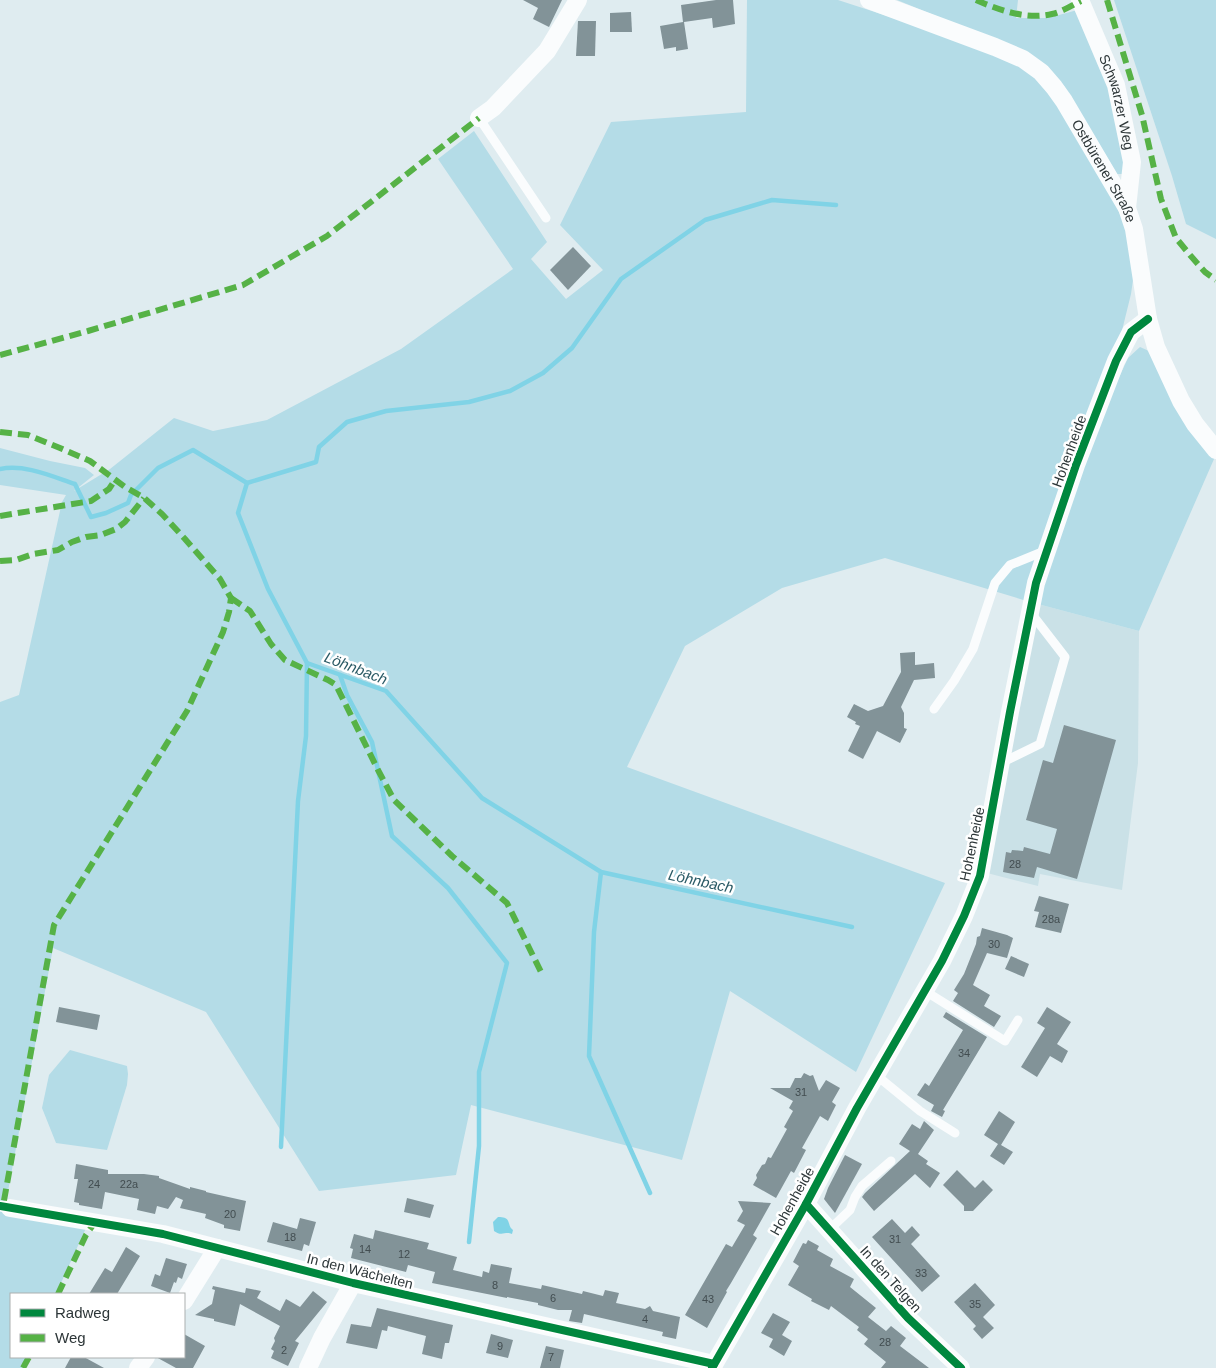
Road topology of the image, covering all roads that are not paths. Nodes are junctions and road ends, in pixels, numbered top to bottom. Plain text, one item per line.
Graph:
1 (578, 0) edge
2 (869, 0) edge
3 (1080, 0) edge
4 (479, 118) joint
5 (1127, 208) junction
6 (546, 218) dead end
7 (1148, 319) junction
8 (1216, 450) edge
9 (1047, 550) junction
10 (1030, 612) junction
11 (934, 709) dead end
12 (1001, 763) junction
13 (924, 991) junction
14 (1018, 1020) dead end
15 (876, 1075) junction
16 (955, 1133) dead end
17 (891, 1162) dead end
18 (806, 1204) junction
19 (10, 1208) dead end
20 (829, 1230) junction
21 (217, 1248) junction
22 (353, 1283) junction
23 (185, 1299) edge
24 (713, 1366) edge
25 (308, 1368) edge
26 (961, 1368) edge

1 - 4 street
2 - 5 street, Ostbürener Straße
3 - 5 street, Schwarzer Weg
4 - 6 lane
5 - 7 street, Ostbürener Straße
7 - 8 street, Ostbürener Straße
7 - 9 street, Hohenheide
9 - 10 street, Hohenheide
9 - 11 lane
10 - 12 street, Hohenheide
10 - 12 lane
12 - 13 street, Hohenheide
13 - 14 lane
13 - 15 street, Hohenheide
15 - 16 lane
15 - 18 street, Hohenheide
17 - 20 lane
18 - 20 street, In den Telgen
18 - 24 street, Hohenheide
19 - 21 street, In den Wächelten
20 - 26 street, In den Telgen
21 - 22 street, In den Wächelten
21 - 23 street
22 - 24 street, In den Wächelten
22 - 25 street

